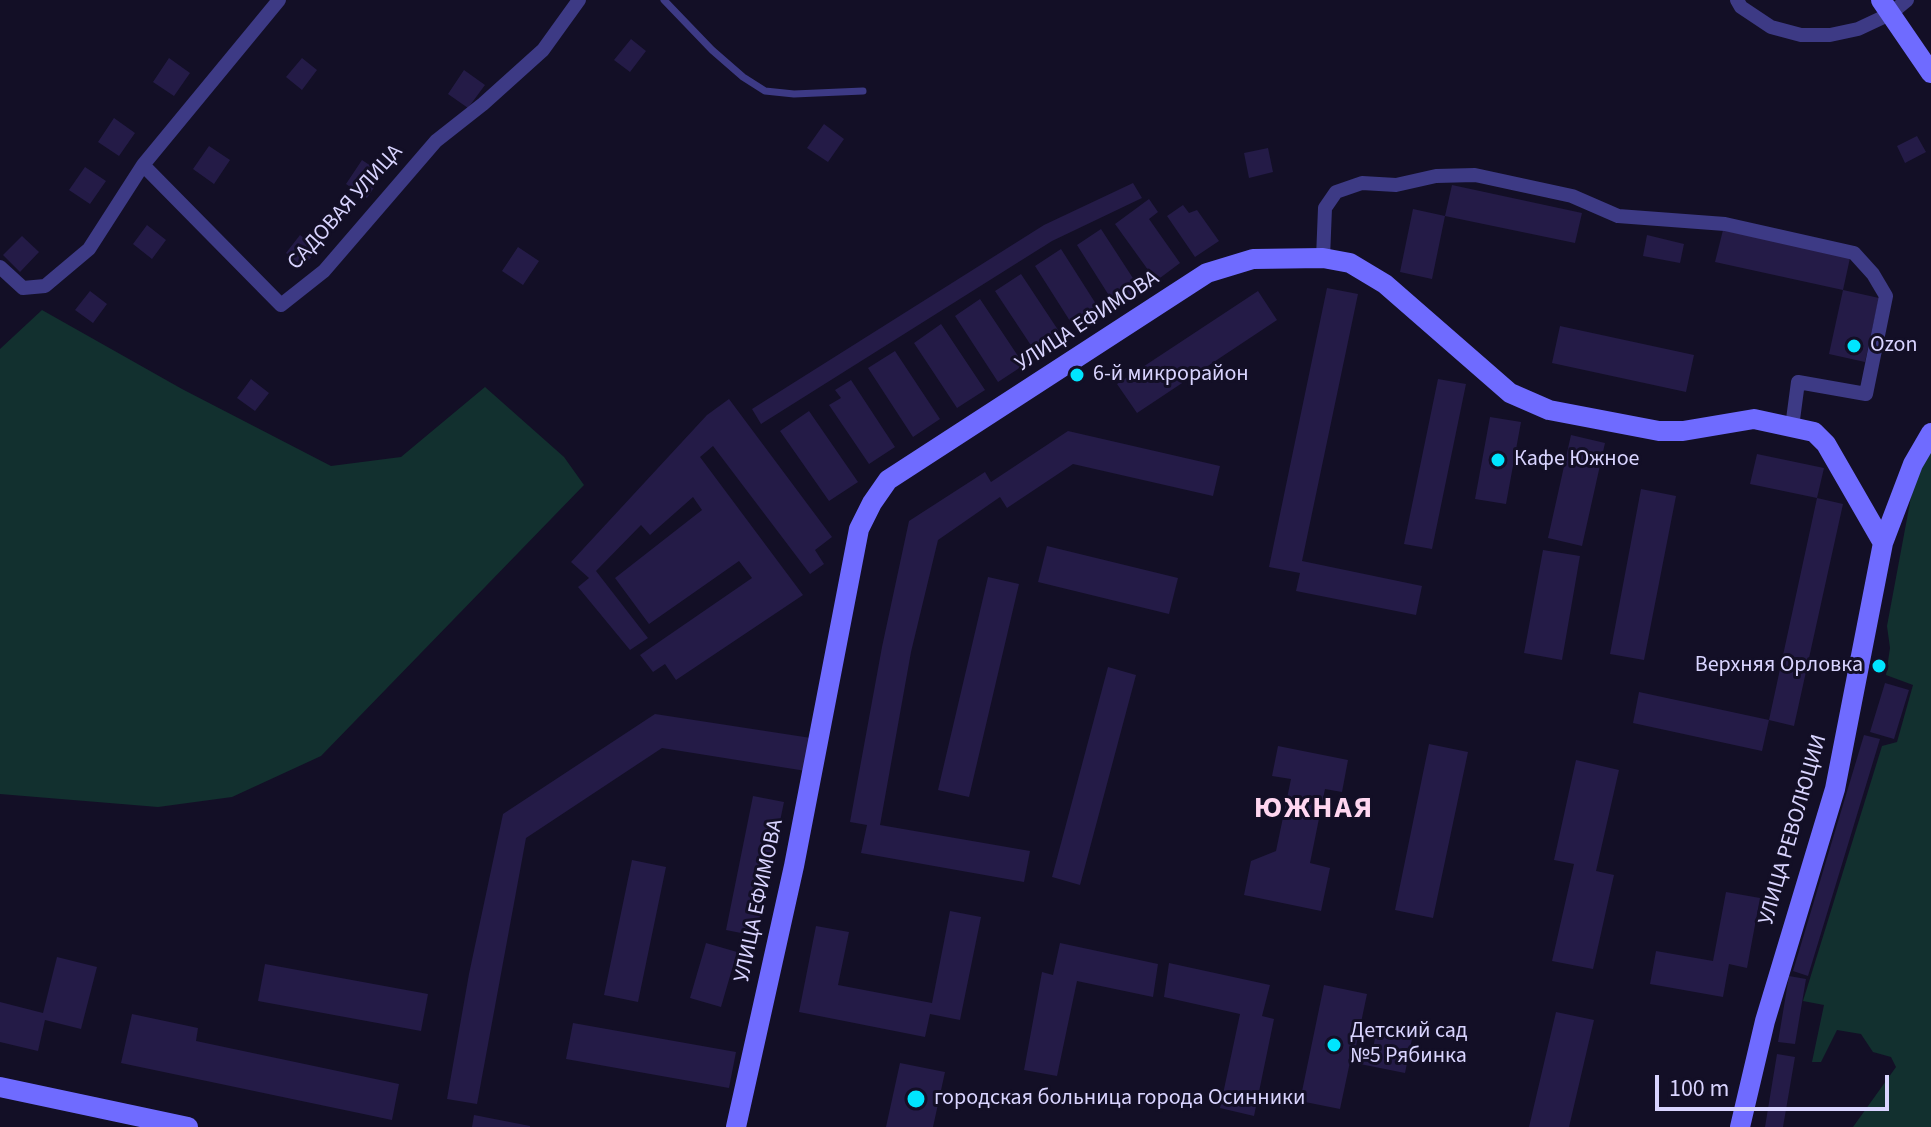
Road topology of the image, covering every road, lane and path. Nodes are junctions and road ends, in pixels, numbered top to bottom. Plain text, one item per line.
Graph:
1 (279, 0) edge
2 (579, 0) edge
3 (664, 0) edge
4 (1737, 0) edge
5 (1907, 0) edge
6 (1886, 7) edge
7 (1931, 73) edge
8 (863, 91) dead end
9 (143, 165) junction
10 (1323, 258) junction
11 (0, 267) edge
12 (1792, 427) junction
13 (1931, 433) edge
14 (1883, 543) junction
15 (0, 1087) edge
16 (188, 1127) edge
17 (736, 1127) edge
18 (1740, 1127) edge

1 - 9 street
2 - 9 street, САДОВАЯ УЛИЦА
3 - 8 lane
4 - 6 street
5 - 6 street
6 - 7 street
9 - 11 street
10 - 12 street, УЛИЦА ЕФИМОВА
10 - 12 street
10 - 17 street, УЛИЦА ЕФИМОВА
12 - 14 street, УЛИЦА ЕФИМОВА
13 - 14 street, УЛИЦА РЕВОЛЮЦИИ
14 - 18 street, УЛИЦА РЕВОЛЮЦИИ
15 - 16 street

